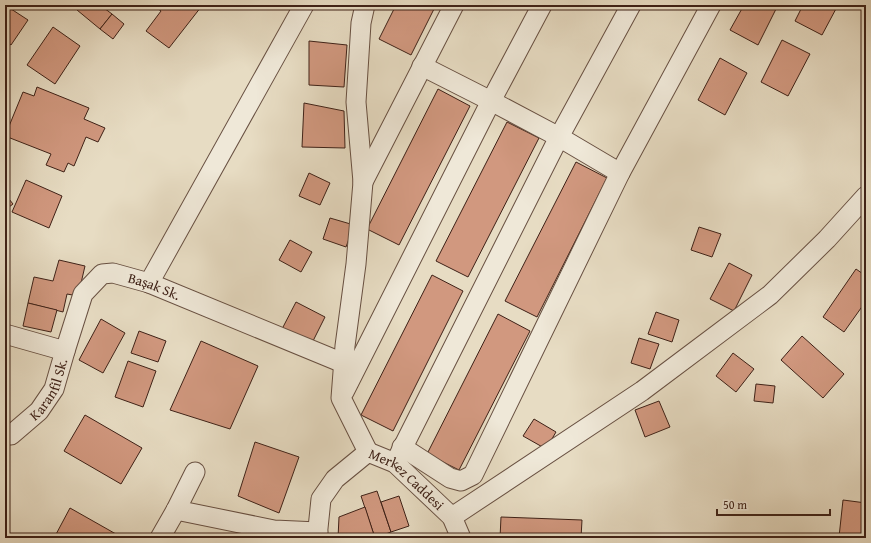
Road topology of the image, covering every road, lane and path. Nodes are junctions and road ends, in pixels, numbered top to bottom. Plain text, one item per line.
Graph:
1 (304, 5) edge
2 (370, 5) edge
3 (454, 5) edge
4 (542, 5) edge
5 (631, 5) edge
6 (711, 5) edge
7 (363, 14) edge
8 (422, 66) junction
9 (491, 101) junction
10 (559, 138) junction
11 (620, 173) junction
12 (363, 182) junction
13 (866, 196) edge
14 (149, 283) junction
15 (5, 334) edge
16 (66, 351) junction
17 (343, 363) junction
18 (341, 398) junction
19 (5, 435) edge
20 (368, 452) junction
21 (399, 455) junction
22 (195, 472) dead end
23 (176, 510) junction
24 (452, 517) junction
25 (318, 535) edge
26 (160, 538) edge
27 (461, 538) edge

1 - 14 street
2 - 7 street
3 - 8 street
4 - 9 street
5 - 10 street
6 - 11 street
7 - 12 street
8 - 9 street
8 - 12 street
9 - 10 street
9 - 18 street
10 - 11 street
10 - 21 street
11 - 21 street
12 - 17 street
13 - 24 street
14 - 16 street, Başak Sk.
14 - 17 street, Başak Sk.
15 - 16 street
16 - 19 street, Karanfil Sk.
17 - 18 street
18 - 20 street
20 - 21 street, Merkez Caddesi
20 - 25 street, Merkez Caddesi
21 - 24 street, Merkez Caddesi
22 - 23 street
23 - 25 street
23 - 26 street
24 - 27 street, Merkez Caddesi

